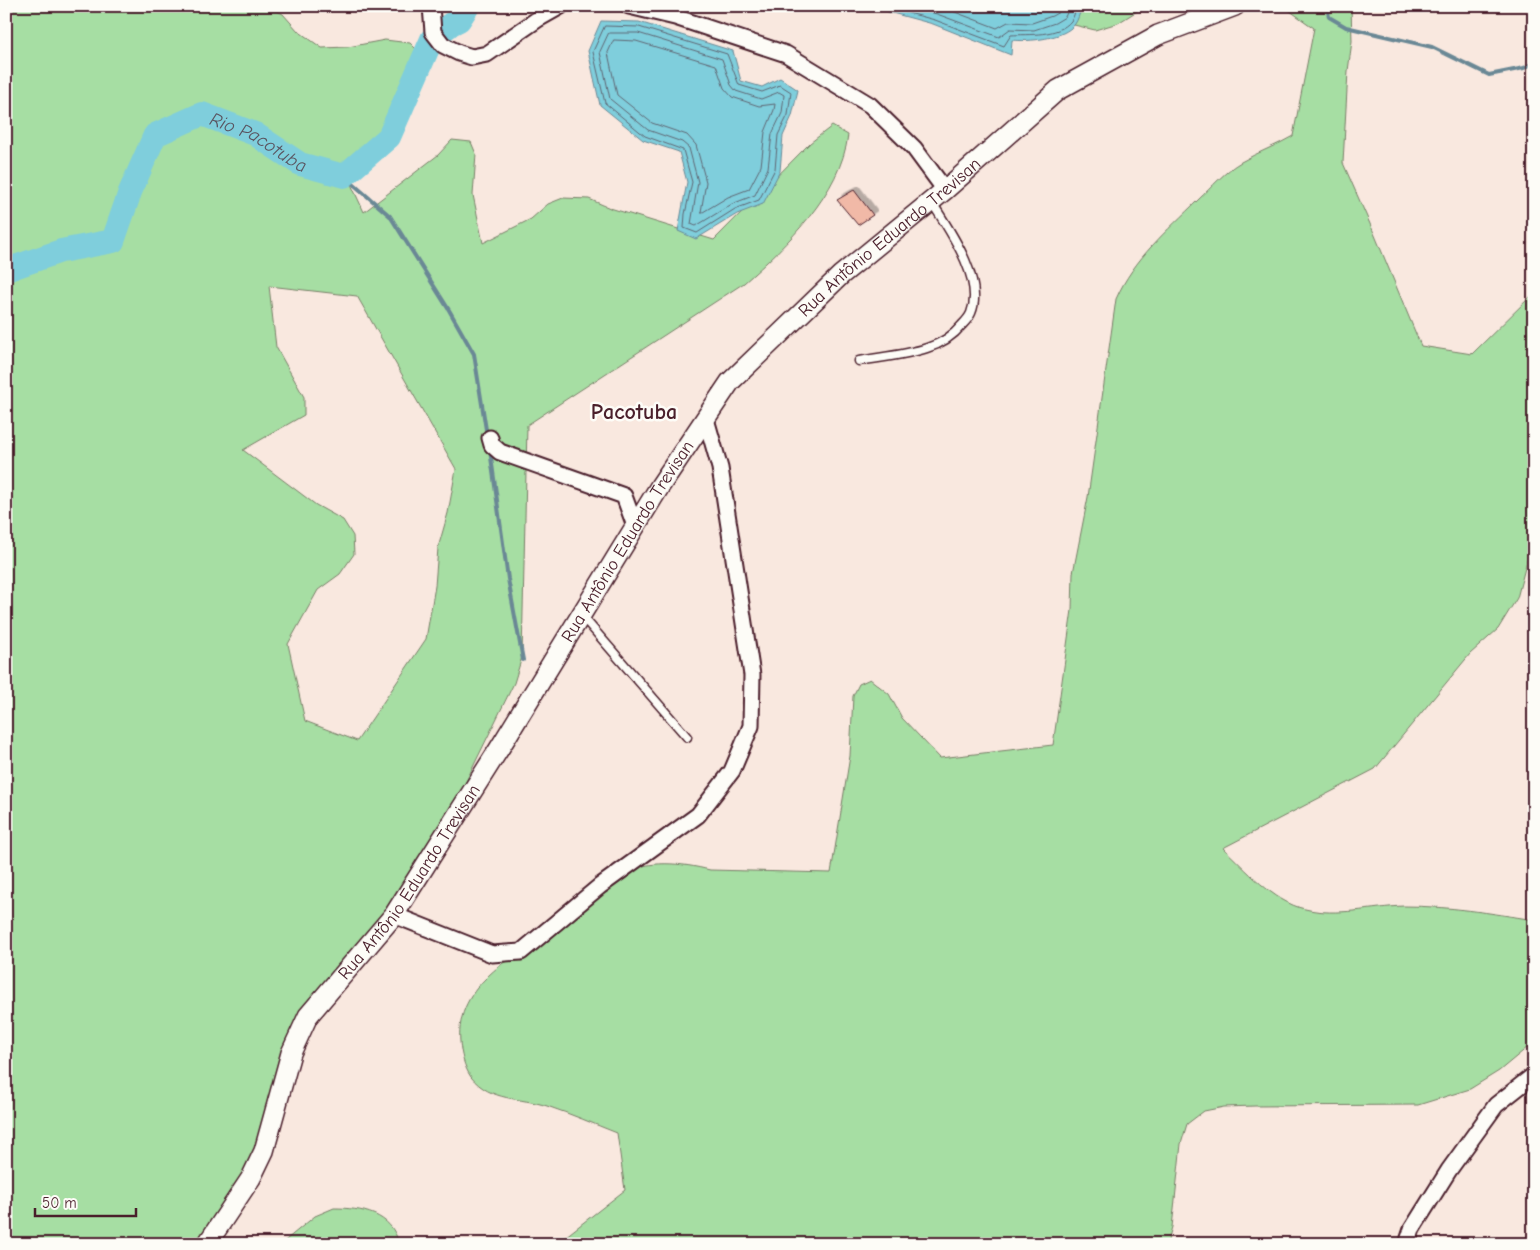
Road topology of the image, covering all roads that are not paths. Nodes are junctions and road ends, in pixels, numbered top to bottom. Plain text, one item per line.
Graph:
1 (431, 6) edge
2 (561, 6) edge
3 (629, 6) edge
4 (1235, 6) edge
5 (938, 195) junction
6 (859, 361) dead end
7 (706, 419) junction
8 (490, 438) dead end
9 (636, 526) junction
10 (581, 615) junction
11 (687, 737) dead end
12 (394, 915) junction
13 (1534, 1076) edge
14 (206, 1244) edge
15 (1407, 1244) edge

1 - 2 street
3 - 5 street
4 - 5 street, Rua Antônio Eduardo Trevisan
5 - 6 lane
5 - 7 street, Rua Antônio Eduardo Trevisan
7 - 9 street, Rua Antônio Eduardo Trevisan
7 - 12 street
8 - 9 street
9 - 10 street, Rua Antônio Eduardo Trevisan
10 - 11 lane
10 - 12 street, Rua Antônio Eduardo Trevisan
12 - 14 street, Rua Antônio Eduardo Trevisan
13 - 15 street

